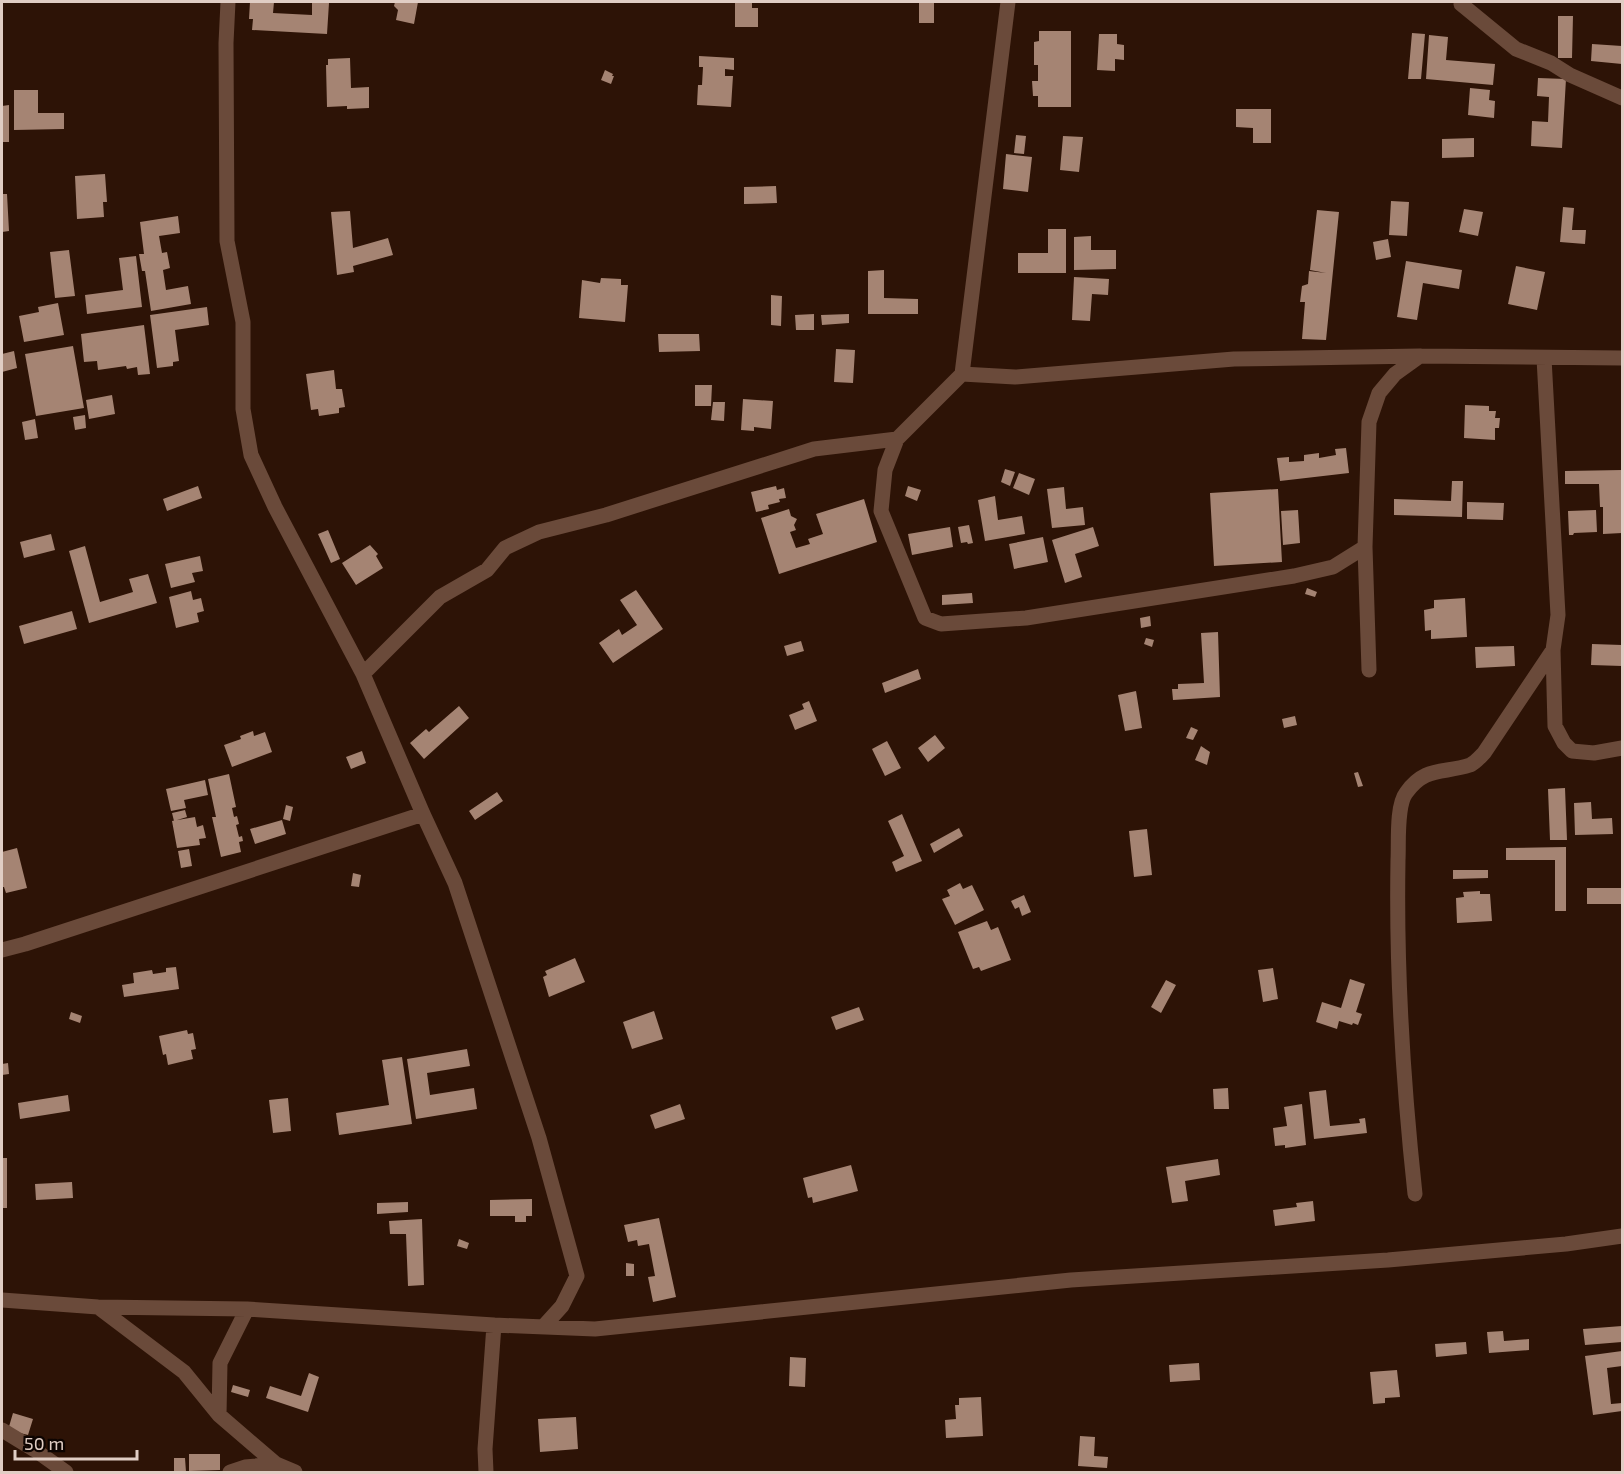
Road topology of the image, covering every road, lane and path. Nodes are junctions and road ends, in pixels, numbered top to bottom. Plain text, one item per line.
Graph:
1 (228, 2) edge
2 (1008, 2) edge
3 (1461, 4) dead end
4 (1623, 98) edge
5 (1420, 356) junction
6 (1544, 358) junction
7 (1623, 358) edge
8 (962, 374) junction
9 (897, 439) junction
10 (1365, 547) junction
11 (1553, 650) junction
12 (1370, 670) dead end
13 (363, 674) junction
14 (1623, 748) edge
15 (423, 814) junction
16 (2, 950) edge
17 (1415, 1194) dead end
18 (1623, 1236) edge
19 (2, 1300) edge
20 (98, 1307) junction
21 (247, 1309) junction
22 (494, 1325) junction
23 (543, 1327) junction
24 (219, 1415) junction
25 (2, 1430) edge
26 (276, 1464) junction
27 (66, 1473) edge
28 (230, 1473) edge
29 (295, 1473) edge
30 (486, 1473) edge

1 - 13 street
2 - 8 street
3 - 4 street
5 - 6 street
5 - 8 street
5 - 10 street
6 - 7 street
6 - 11 street
8 - 9 street
9 - 10 street
9 - 13 street
10 - 12 street
11 - 14 street
11 - 17 street
13 - 15 street
15 - 16 street
15 - 23 street
18 - 23 street
19 - 20 street
20 - 21 street
20 - 24 street
21 - 22 street
21 - 24 street
22 - 23 street
22 - 30 street
24 - 26 street
25 - 27 street
26 - 28 street
26 - 29 street

